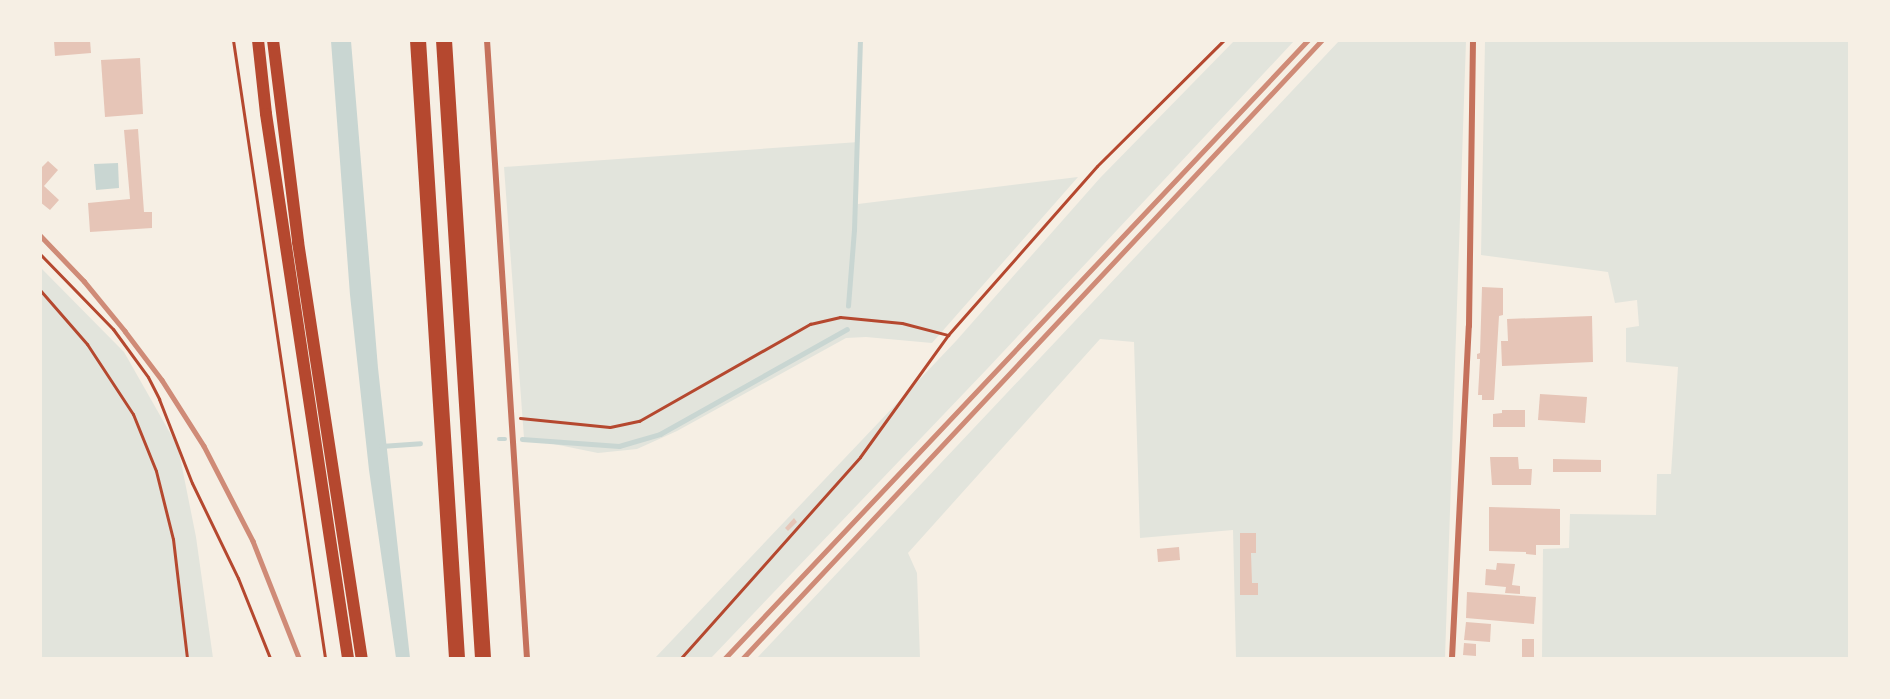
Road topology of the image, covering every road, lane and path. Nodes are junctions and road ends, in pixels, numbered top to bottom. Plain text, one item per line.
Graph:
1 (233, 40) edge
2 (258, 40) edge
3 (273, 40) edge
4 (418, 40) edge
5 (444, 40) edge
6 (487, 40) edge
7 (1224, 40) edge
8 (1473, 40) edge
9 (40, 254) edge
10 (40, 290) edge
11 (948, 335) junction
12 (511, 417) junction
13 (187, 658) edge
14 (270, 658) edge
15 (325, 658) edge
16 (348, 658) edge
17 (362, 658) edge
18 (457, 658) edge
19 (483, 658) edge
20 (527, 658) edge
21 (681, 658) edge
22 (1452, 658) edge

1 - 15 path
2 - 16 main road
3 - 17 main road
4 - 18 highway
5 - 19 highway
6 - 12 street
7 - 11 path
8 - 22 street
9 - 14 path
10 - 13 path
11 - 12 path
11 - 21 path
12 - 20 street

